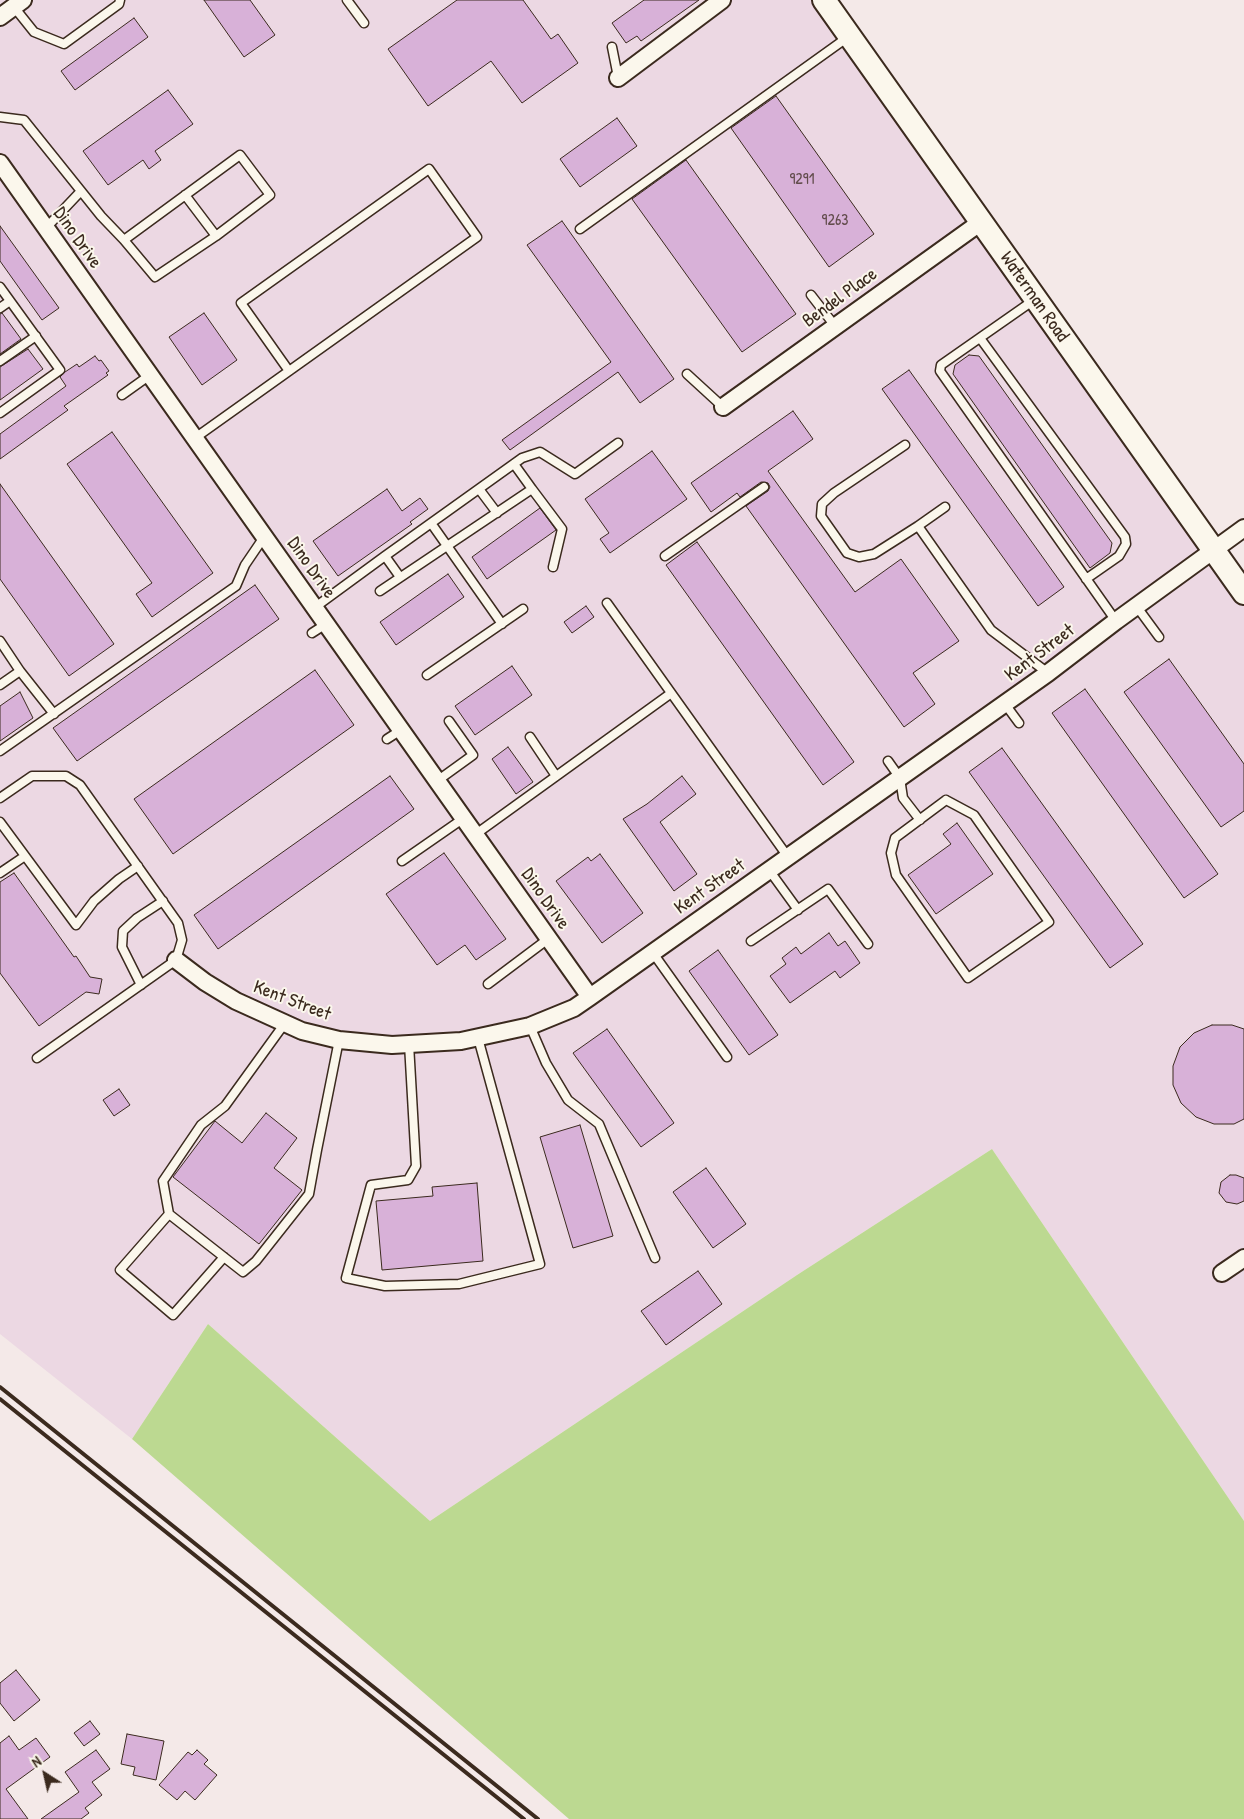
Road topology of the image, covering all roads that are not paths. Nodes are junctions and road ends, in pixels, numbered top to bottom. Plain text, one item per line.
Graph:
1 (120, 0) edge
2 (347, 0) edge
3 (722, 0) edge
4 (830, 2) edge
5 (18, 4) edge
6 (0, 16) edge
7 (364, 23) dead end
8 (850, 36) junction
9 (612, 48) dead end
10 (618, 78) joint
11 (0, 118) edge
12 (1, 165) edge
13 (81, 191) junction
14 (185, 195) junction
15 (980, 222) junction
16 (46, 228) junction
17 (580, 228) dead end
18 (216, 236) junction
19 (124, 240) junction
20 (0, 287) edge
21 (812, 295) dead end
22 (1035, 299) junction
23 (10, 301) junction
24 (0, 308) edge
25 (835, 326) junction
26 (36, 336) junction
27 (980, 338) junction
28 (0, 361) edge
29 (289, 371) junction
30 (687, 374) dead end
31 (150, 375) junction
32 (122, 395) dead end
33 (723, 407) joint
34 (0, 413) edge
35 (194, 438) junction
36 (618, 443) dead end
37 (905, 445) dead end
38 (514, 464) junction
39 (764, 487) dead end
40 (479, 489) junction
41 (532, 489) junction
42 (945, 507) dead end
43 (497, 513) junction
44 (431, 523) junction
45 (918, 526) junction
46 (1244, 528) edge
47 (264, 537) junction
48 (447, 546) junction
49 (1212, 550) junction
50 (384, 556) junction
51 (665, 556) dead end
52 (553, 567) dead end
53 (400, 577) junction
54 (1086, 579) junction
55 (380, 591) dead end
56 (1244, 593) edge
57 (607, 603) dead end
58 (1137, 607) junction
59 (314, 608) junction
60 (523, 608) dead end
61 (1116, 621) junction
62 (326, 624) junction
63 (502, 624) junction
64 (312, 633) dead end
65 (1159, 637) dead end
66 (0, 641) edge
67 (20, 671) junction
68 (1048, 673) junction
69 (427, 676) dead end
70 (0, 685) edge
71 (670, 694) junction
72 (1005, 704) junction
73 (54, 714) junction
74 (450, 721) dead end
75 (1019, 723) dead end
76 (530, 737) dead end
77 (0, 751) edge
78 (888, 761) dead end
79 (556, 776) junction
80 (900, 778) junction
81 (437, 781) junction
82 (0, 798) edge
83 (464, 818) junction
84 (920, 820) junction
85 (0, 822) edge
86 (476, 834) junction
87 (25, 856) junction
88 (788, 857) junction
89 (402, 861) dead end
90 (138, 866) junction
91 (769, 870) junction
92 (0, 873) edge
93 (163, 901) junction
94 (798, 910) junction
95 (548, 938) junction
96 (751, 940) dead end
97 (868, 944) dead end
98 (652, 953) junction
99 (176, 960) junction
100 (488, 984) dead end
101 (141, 985) junction
102 (590, 997) junction
103 (284, 1023) junction
104 (530, 1026) junction
105 (478, 1038) junction
106 (339, 1040) junction
107 (409, 1044) junction
108 (726, 1057) dead end
109 (37, 1058) dead end
110 (169, 1214) junction
111 (224, 1257) junction
112 (655, 1258) dead end
113 (1244, 1258) edge
114 (1222, 1273) dead end

1 - 5 lane
2 - 7 lane
3 - 10 street
4 - 8 main road, Waterman Road
5 - 6 street
8 - 15 main road, Waterman Road
8 - 17 lane
9 - 10 lane
11 - 13 lane
12 - 16 street, Dino Drive
13 - 16 lane
13 - 19 lane
14 - 18 lane
14 - 18 lane
14 - 19 lane
15 - 22 main road, Waterman Road
15 - 25 street, Bendel Place
16 - 31 street, Dino Drive
18 - 19 lane
20 - 23 lane
21 - 25 lane
22 - 27 lane
22 - 49 main road, Waterman Road
23 - 24 lane
23 - 26 lane
25 - 33 street, Bendel Place
26 - 28 lane
26 - 34 lane
27 - 54 lane
27 - 54 lane
29 - 29 lane
29 - 35 lane
30 - 33 lane
31 - 32 lane
31 - 35 street, Dino Drive
35 - 47 street, Dino Drive
36 - 38 lane
37 - 45 lane
38 - 40 lane
38 - 41 lane
39 - 51 lane
40 - 43 lane
40 - 44 lane
41 - 43 lane
41 - 52 lane
42 - 45 lane
43 - 48 lane
44 - 48 lane
44 - 50 lane
45 - 68 lane
46 - 49 street, Kent Street
47 - 59 street, Dino Drive
47 - 73 lane
48 - 53 lane
48 - 63 lane
49 - 56 main road, Waterman Road
49 - 58 street, Kent Street
50 - 53 lane
50 - 59 lane
53 - 55 lane
54 - 61 lane
57 - 71 lane
58 - 61 street, Kent Street
58 - 65 lane
59 - 62 street, Dino Drive
60 - 63 lane
61 - 68 street, Kent Street
62 - 64 lane
62 - 81 street, Dino Drive
63 - 69 lane
66 - 67 lane
67 - 70 lane
67 - 73 lane
68 - 72 street, Kent Street
71 - 79 lane
71 - 88 lane
72 - 75 lane
72 - 80 street, Kent Street
73 - 77 lane
74 - 81 lane
76 - 79 lane
78 - 80 lane
79 - 86 lane
80 - 84 lane
80 - 88 street, Kent Street
81 - 83 street, Dino Drive
82 - 90 lane
83 - 86 street, Dino Drive
83 - 89 lane
84 - 84 lane
85 - 87 lane
86 - 95 street, Dino Drive
87 - 90 lane
87 - 92 lane
88 - 91 street, Kent Street
90 - 93 lane
91 - 94 lane
91 - 98 street, Kent Street
93 - 99 lane
93 - 101 lane
94 - 96 lane
94 - 97 lane
95 - 100 lane
95 - 102 street, Dino Drive
98 - 102 street, Kent Street
98 - 108 lane
99 - 101 lane
99 - 103 street, Kent Street
101 - 109 lane
102 - 104 street, Kent Street
103 - 106 street, Kent Street
103 - 110 lane
104 - 105 street, Kent Street
104 - 112 lane
105 - 107 street, Kent Street
105 - 107 lane
106 - 107 street, Kent Street
106 - 111 lane
110 - 111 lane
110 - 111 lane
113 - 114 street

